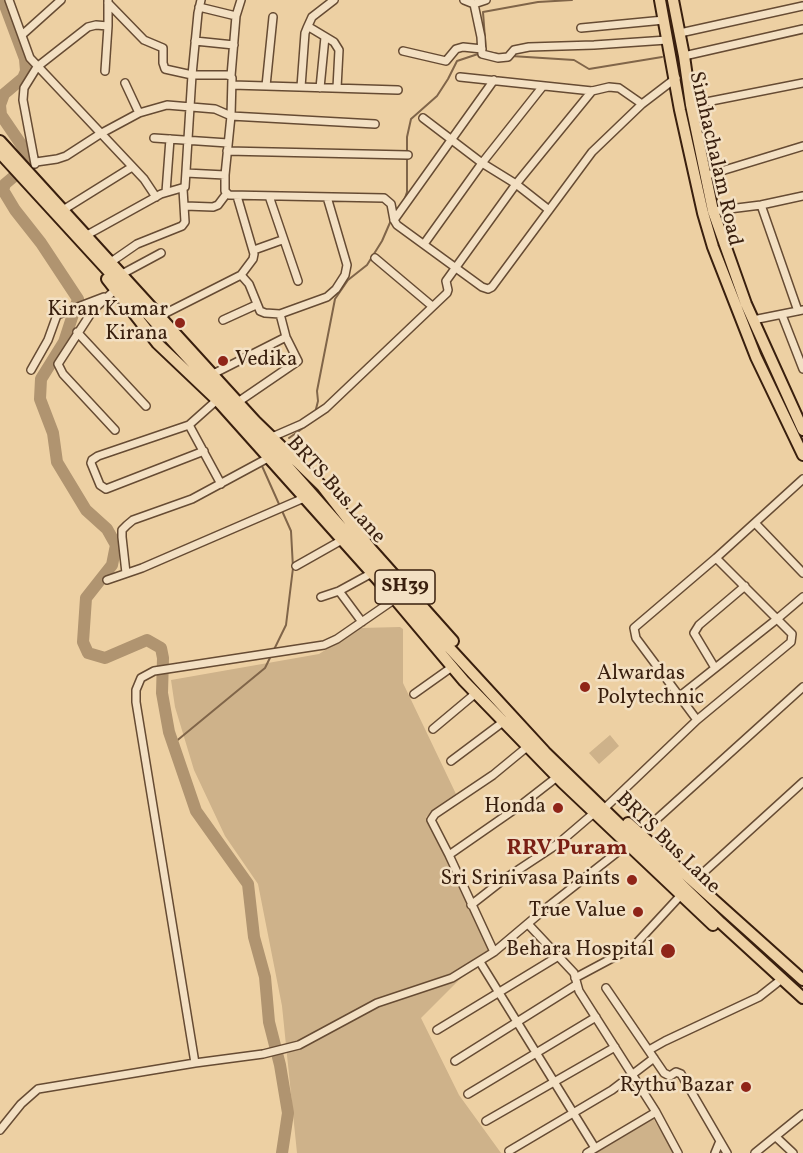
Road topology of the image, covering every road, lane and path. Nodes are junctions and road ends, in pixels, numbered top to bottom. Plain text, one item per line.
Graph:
1 (9, 0) edge
2 (62, 0) edge
3 (241, 0) edge
4 (334, 0) edge
5 (464, 0) edge
6 (486, 0) edge
7 (660, 0) edge
8 (674, 0) edge
9 (108, 2) edge
10 (200, 4) edge
11 (474, 4) junction
12 (803, 6) edge
13 (236, 16) junction
14 (273, 18) dead end
15 (664, 20) junction
16 (108, 26) junction
17 (307, 27) junction
18 (581, 28) dead end
19 (803, 30) edge
20 (680, 33) junction
21 (22, 35) junction
22 (325, 37) junction
23 (667, 40) junction
24 (195, 41) junction
25 (234, 45) junction
26 (403, 51) dead end
27 (482, 52) junction
28 (684, 56) junction
29 (37, 67) junction
30 (105, 71) dead end
31 (192, 75) junction
32 (231, 75) junction
33 (687, 75) junction
34 (460, 77) dead end
35 (674, 78) junction
36 (494, 80) junction
37 (125, 83) dead end
38 (803, 83) edge
39 (232, 85) junction
40 (266, 86) junction
41 (543, 86) junction
42 (301, 87) junction
43 (320, 88) junction
44 (337, 88) junction
45 (398, 90) dead end
46 (592, 91) junction
47 (642, 104) junction
48 (691, 105) junction
49 (190, 107) junction
50 (139, 113) junction
51 (231, 116) junction
52 (423, 118) dead end
53 (375, 124) dead end
54 (100, 134) junction
55 (154, 138) dead end
56 (170, 139) junction
57 (189, 139) junction
58 (452, 141) junction
59 (803, 146) edge
60 (228, 147) junction
61 (2, 153) edge
62 (408, 155) dead end
63 (36, 162) junction
64 (482, 163) junction
65 (132, 167) junction
66 (186, 173) junction
67 (225, 175) junction
68 (705, 176) junction
69 (26, 177) junction
70 (516, 184) junction
71 (183, 189) junction
72 (166, 192) junction
73 (227, 193) junction
74 (237, 196) junction
75 (269, 196) junction
76 (803, 196) edge
77 (156, 197) junction
78 (327, 197) junction
79 (761, 205) junction
80 (185, 206) junction
81 (63, 210) junction
82 (549, 210) junction
83 (708, 212) junction
84 (393, 217) junction
85 (87, 235) junction
86 (282, 240) dead end
87 (424, 244) junction
88 (254, 250) junction
89 (161, 253) dead end
90 (375, 258) dead end
91 (111, 262) junction
92 (456, 268) junction
93 (122, 274) junction
94 (240, 275) junction
95 (298, 281) dead end
96 (112, 292) junction
97 (256, 305) junction
98 (432, 306) junction
99 (800, 310) edge
100 (280, 315) junction
101 (782, 315) junction
102 (160, 316) junction
103 (223, 320) dead end
104 (753, 320) junction
105 (77, 333) junction
106 (286, 338) junction
107 (803, 369) edge
108 (32, 370) dead end
109 (213, 374) junction
110 (217, 400) junction
111 (238, 402) junction
112 (146, 406) dead end
113 (189, 425) junction
114 (800, 429) edge
115 (115, 430) dead end
116 (272, 437) junction
117 (204, 451) junction
118 (803, 455) edge
119 (268, 458) junction
120 (803, 479) edge
121 (221, 484) junction
122 (304, 498) junction
123 (755, 523) junction
124 (342, 540) junction
125 (716, 558) junction
126 (296, 566) dead end
127 (126, 573) junction
128 (372, 573) junction
129 (803, 573) edge
130 (107, 580) dead end
131 (745, 586) junction
132 (339, 591) junction
133 (321, 597) dead end
134 (803, 597) edge
135 (395, 599) junction
136 (777, 619) junction
137 (362, 622) junction
138 (452, 667) junction
139 (715, 668) junction
140 (803, 687) edge
141 (476, 693) junction
142 (414, 694) dead end
143 (680, 696) junction
144 (697, 720) junction
145 (503, 722) junction
146 (433, 729) dead end
147 (527, 747) junction
148 (451, 760) dead end
149 (557, 777) junction
150 (803, 782) edge
151 (608, 805) junction
152 (594, 813) junction
153 (634, 839) junction
154 (449, 855) junction
155 (693, 882) junction
156 (681, 896) junction
157 (471, 904) junction
158 (528, 924) junction
159 (494, 952) junction
160 (557, 957) junction
161 (480, 962) junction
162 (803, 980) edge
163 (575, 982) junction
164 (778, 982) junction
165 (606, 988) dead end
166 (499, 992) junction
167 (803, 998) edge
168 (803, 1006) edge
169 (596, 1017) junction
170 (518, 1023) junction
171 (437, 1030) dead end
172 (615, 1047) junction
173 (649, 1050) junction
174 (537, 1053) junction
175 (654, 1058) junction
176 (455, 1060) dead end
177 (195, 1063) junction
178 (632, 1076) junction
179 (555, 1082) junction
180 (468, 1094) dead end
181 (573, 1112) junction
182 (656, 1112) junction
183 (803, 1114) edge
184 (486, 1121) dead end
185 (0, 1130) edge
186 (776, 1137) junction
187 (720, 1141) junction
188 (596, 1148) junction
189 (509, 1151) dead end
190 (587, 1153) edge
191 (678, 1153) edge
192 (715, 1153) edge
193 (727, 1153) edge
194 (755, 1153) edge
195 (793, 1153) edge

1 - 21 street
2 - 21 street
3 - 13 street
4 - 17 street
5 - 11 street
6 - 11 street
7 - 15 main road, Simhachalam Road
8 - 20 main road
9 - 16 street
9 - 31 street
10 - 13 street
10 - 24 street
11 - 27 street
12 - 20 street
13 - 25 street
14 - 40 street
15 - 18 street
15 - 23 main road, Simhachalam Road
16 - 29 street
16 - 30 street
17 - 22 street
17 - 42 street
19 - 28 street
20 - 28 main road
21 - 29 street
22 - 43 street
22 - 44 street
23 - 27 street
23 - 35 main road, Simhachalam Road
24 - 25 street
24 - 31 street
25 - 32 street
26 - 27 street
28 - 33 main road
29 - 54 street
29 - 63 street
31 - 32 street
31 - 49 street
32 - 39 street
33 - 35 street
33 - 48 main road
34 - 36 street
35 - 47 street
35 - 83 main road, Simhachalam Road
36 - 41 street
36 - 58 street
37 - 50 street
38 - 48 street
39 - 40 street
39 - 51 street
40 - 42 street
41 - 46 street
41 - 64 street
42 - 43 street
43 - 44 street
44 - 45 street
46 - 47 street
46 - 70 street
47 - 82 street
48 - 68 main road
49 - 50 street
49 - 51 street
49 - 57 street
50 - 54 street
51 - 53 street
51 - 60 street
52 - 58 street
54 - 63 street
54 - 65 street
55 - 56 street
56 - 57 street
56 - 72 street
57 - 60 street
57 - 66 street
58 - 64 street
58 - 84 street
59 - 68 street
60 - 62 street
60 - 67 street
61 - 69 main road, SH39
61 - 69 main road, SH39
63 - 69 street
64 - 70 street
64 - 87 street
65 - 77 street
65 - 81 street
66 - 67 street
66 - 71 street
67 - 73 street
68 - 83 main road
69 - 81 main road, SH39
69 - 96 main road, SH39
69 - 153 main road, BRTS Bus Lane
70 - 82 street
70 - 92 street
71 - 72 street
71 - 80 street
72 - 77 street
73 - 74 street
73 - 80 street
74 - 75 street
74 - 88 street
75 - 78 street
75 - 95 street
76 - 79 street
77 - 85 street
78 - 84 street
78 - 100 street
79 - 83 street
79 - 99 street
80 - 91 street
81 - 85 main road, SH39
82 - 92 street
83 - 104 main road
83 - 114 main road, Simhachalam Road
84 - 87 street
85 - 91 main road, SH39
86 - 88 street
87 - 92 street
88 - 94 street
89 - 93 street
90 - 98 street
91 - 93 main road, SH39
92 - 98 street
93 - 102 main road, SH39
94 - 97 street
94 - 102 street
96 - 105 street
96 - 108 street
96 - 110 main road, SH39
97 - 100 street
97 - 103 street
98 - 116 street
99 - 101 street
100 - 106 street
101 - 104 street
101 - 107 street
102 - 109 main road, SH39
104 - 114 main road
105 - 112 street
105 - 115 street
106 - 109 street
106 - 111 street
109 - 111 main road, SH39
110 - 113 street
110 - 119 main road, SH39
111 - 116 main road, SH39
113 - 117 street
113 - 117 street
114 - 118 main road, Simhachalam Road
116 - 151 main road, SH39
117 - 121 street
119 - 121 street
119 - 122 main road, SH39
120 - 123 street
121 - 127 street
122 - 124 main road, SH39
122 - 127 street
123 - 125 street
123 - 129 street
124 - 126 street
124 - 128 main road, SH39
125 - 131 street
125 - 143 street
127 - 130 street
128 - 132 street
128 - 135 main road, SH39
131 - 136 street
131 - 139 street
132 - 133 street
132 - 137 street
134 - 136 street
135 - 137 street
135 - 138 main road, SH39
136 - 139 street
136 - 144 street
137 - 177 street
138 - 141 main road, SH39
138 - 142 street
139 - 143 street
140 - 153 street
141 - 145 main road, SH39
141 - 146 street
143 - 144 street
144 - 151 street
145 - 147 main road, SH39
145 - 148 street
147 - 149 main road, SH39
147 - 154 street
149 - 152 main road, SH39
149 - 154 street
150 - 155 street
151 - 153 main road, SH39
152 - 153 main road, SH39
152 - 157 street
153 - 155 main road, SH39
153 - 156 main road, SH39
153 - 158 street
153 - 167 main road, BRTS Bus Lane
154 - 157 street
155 - 162 main road, SH39
156 - 163 street
156 - 164 main road, SH39
157 - 159 street
158 - 159 street
158 - 160 street
159 - 161 street
160 - 163 street
160 - 166 street
161 - 166 street
161 - 177 street
163 - 169 street
163 - 170 street
164 - 168 main road, SH39
164 - 173 street
165 - 173 street
166 - 170 street
166 - 171 street
169 - 172 street
169 - 174 street
170 - 174 street
170 - 176 street
172 - 178 street
172 - 179 street
173 - 175 street
174 - 179 street
174 - 180 street
175 - 178 street
175 - 187 street
177 - 185 street
178 - 181 street
178 - 182 street
179 - 181 street
179 - 184 street
181 - 188 street
181 - 189 street
182 - 188 street
182 - 191 street
183 - 186 street
186 - 194 street
186 - 195 street
187 - 192 street
187 - 193 street
188 - 190 street

